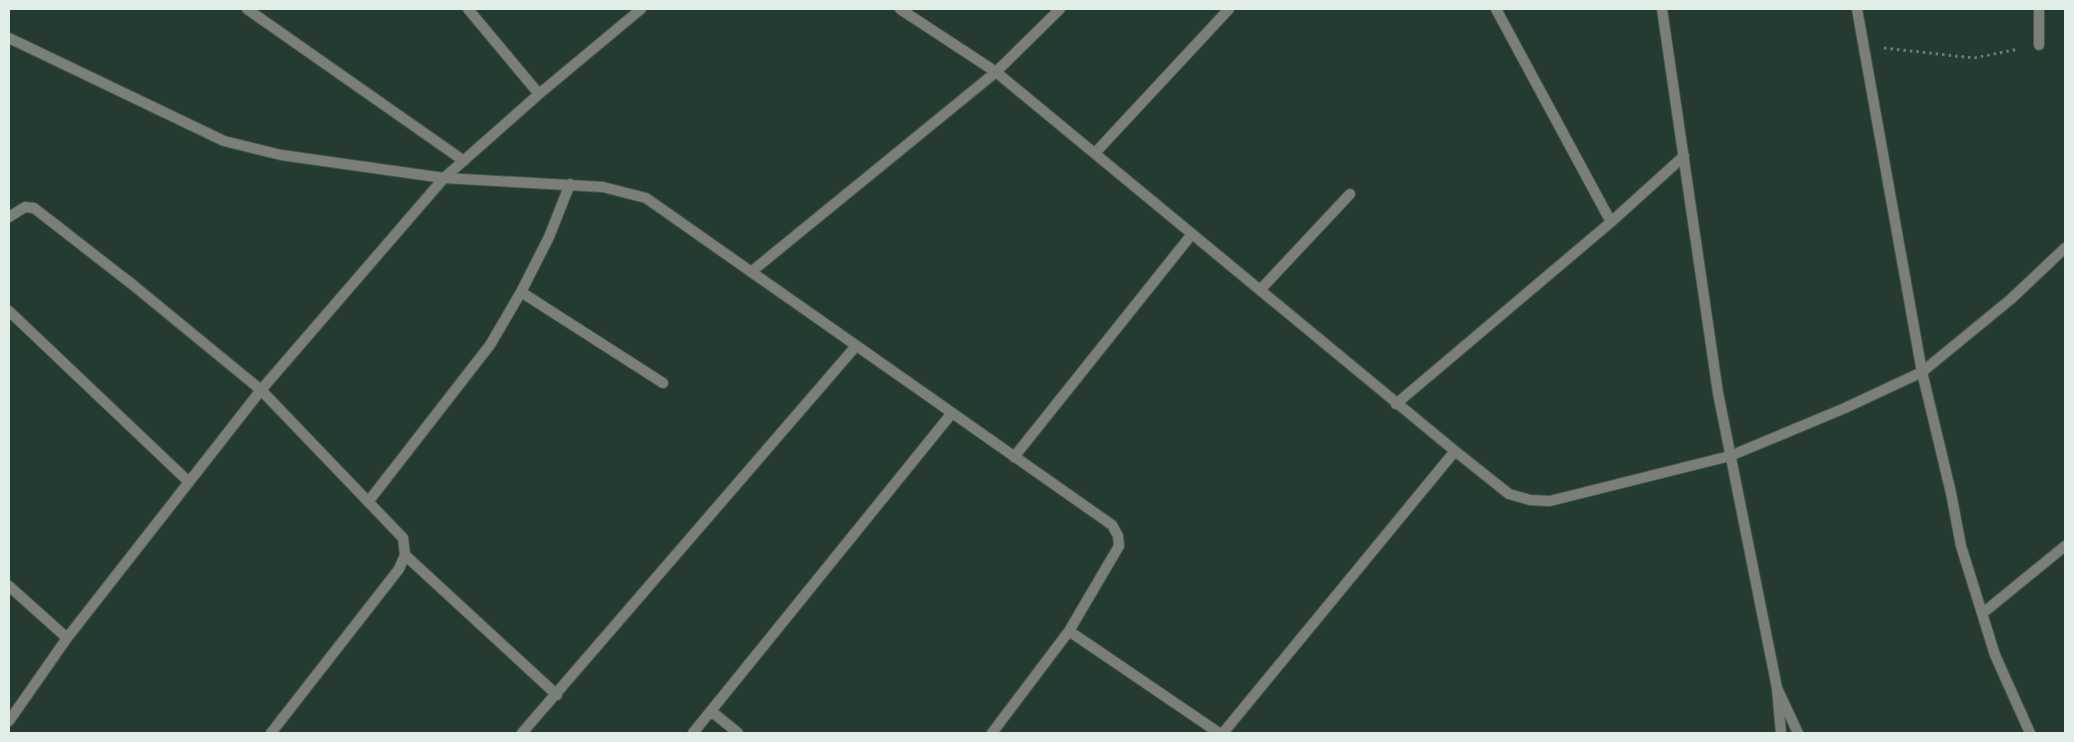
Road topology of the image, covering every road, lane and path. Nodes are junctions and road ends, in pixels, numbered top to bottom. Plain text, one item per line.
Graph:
1 (247, 9) edge
2 (468, 9) edge
3 (641, 9) edge
4 (900, 9) edge
5 (1060, 9) edge
6 (1229, 9) edge
7 (1496, 9) edge
8 (1662, 9) edge
9 (1856, 9) edge
10 (2039, 9) edge
11 (9, 38) edge
12 (2039, 45) joint
13 (1863, 46) junction
14 (996, 72) junction
15 (539, 94) junction
16 (1094, 153) junction
17 (1684, 156) junction
18 (464, 161) junction
19 (444, 178) junction
20 (570, 184) junction
21 (1350, 194) dead end
22 (9, 217) edge
23 (1611, 222) junction
24 (1192, 234) junction
25 (2065, 248) edge
26 (751, 272) junction
27 (1260, 290) junction
28 (521, 292) junction
29 (9, 311) edge
30 (856, 346) junction
31 (1922, 372) junction
32 (663, 383) dead end
33 (261, 390) junction
34 (1396, 404) junction
35 (952, 413) junction
36 (1455, 451) junction
37 (1730, 456) junction
38 (1014, 457) junction
39 (189, 482) junction
40 (368, 502) junction
41 (2065, 546) edge
42 (405, 555) junction
43 (9, 586) edge
44 (1983, 613) junction
45 (1069, 631) junction
46 (67, 638) junction
47 (1777, 688) junction
48 (557, 694) junction
49 (711, 711) junction
50 (9, 721) edge
51 (271, 733) edge
52 (522, 733) edge
53 (692, 733) edge
54 (738, 733) edge
55 (992, 733) edge
56 (1219, 733) edge
57 (1223, 733) edge
58 (1781, 733) edge
59 (1798, 733) edge
60 (2030, 733) edge

1 - 18 street
2 - 15 street
3 - 15 street
4 - 14 street
5 - 14 street
6 - 16 street
7 - 23 street
8 - 17 street
9 - 13 street
10 - 12 street
11 - 19 street
12 - 13 path
13 - 31 street
14 - 16 street
14 - 26 street
15 - 18 street
16 - 24 street
17 - 23 street
17 - 37 street
18 - 19 street
19 - 20 street
19 - 33 street
20 - 26 street
20 - 28 street
21 - 27 street
22 - 33 street
23 - 34 street
24 - 27 street
24 - 38 street
25 - 31 street
26 - 30 street
27 - 34 street
28 - 32 street
28 - 40 street
29 - 39 street
30 - 35 street
30 - 48 street
31 - 37 street
31 - 44 street
33 - 39 street
33 - 40 street
34 - 36 street
35 - 38 street
35 - 49 street
36 - 37 street
36 - 57 street
37 - 47 street
38 - 45 street
39 - 46 street
40 - 42 street
41 - 44 street
42 - 48 street
42 - 51 street
43 - 46 street
44 - 60 street
45 - 55 street
45 - 56 street
46 - 50 street
47 - 58 street
47 - 59 street
48 - 52 street
49 - 53 street
49 - 54 street

